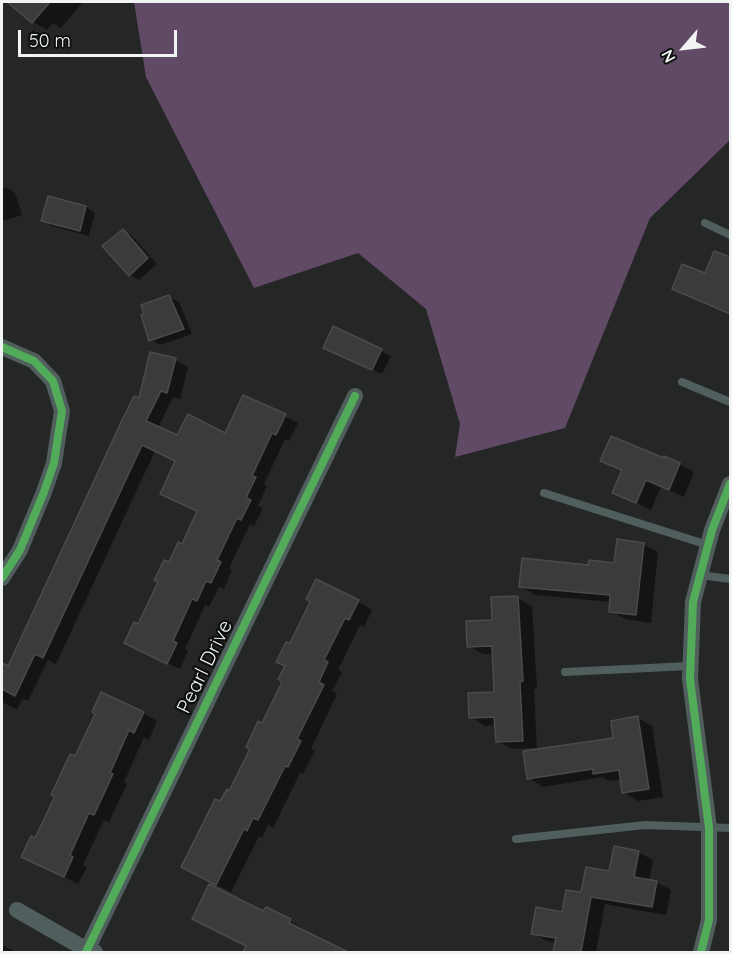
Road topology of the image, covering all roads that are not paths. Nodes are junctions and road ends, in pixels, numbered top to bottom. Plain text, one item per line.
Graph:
1 (705, 224) dead end
2 (730, 235) edge
3 (2, 348) edge
4 (682, 382) dead end
5 (355, 396) dead end
6 (730, 402) edge
7 (730, 484) edge
8 (544, 493) dead end
9 (708, 544) junction
10 (700, 575) junction
11 (2, 578) edge
12 (730, 579) edge
13 (690, 666) junction
14 (564, 672) dead end
15 (709, 828) junction
16 (730, 828) edge
17 (516, 839) dead end
18 (17, 910) dead end
19 (89, 952) edge
20 (701, 952) edge

1 - 2 lane
3 - 11 street
4 - 6 lane
5 - 19 street, Pearl Drive
7 - 9 street
8 - 9 lane
9 - 10 street
10 - 12 lane
10 - 13 street
13 - 14 lane
13 - 15 street
15 - 16 lane
15 - 17 lane
15 - 20 street
18 - 19 street

